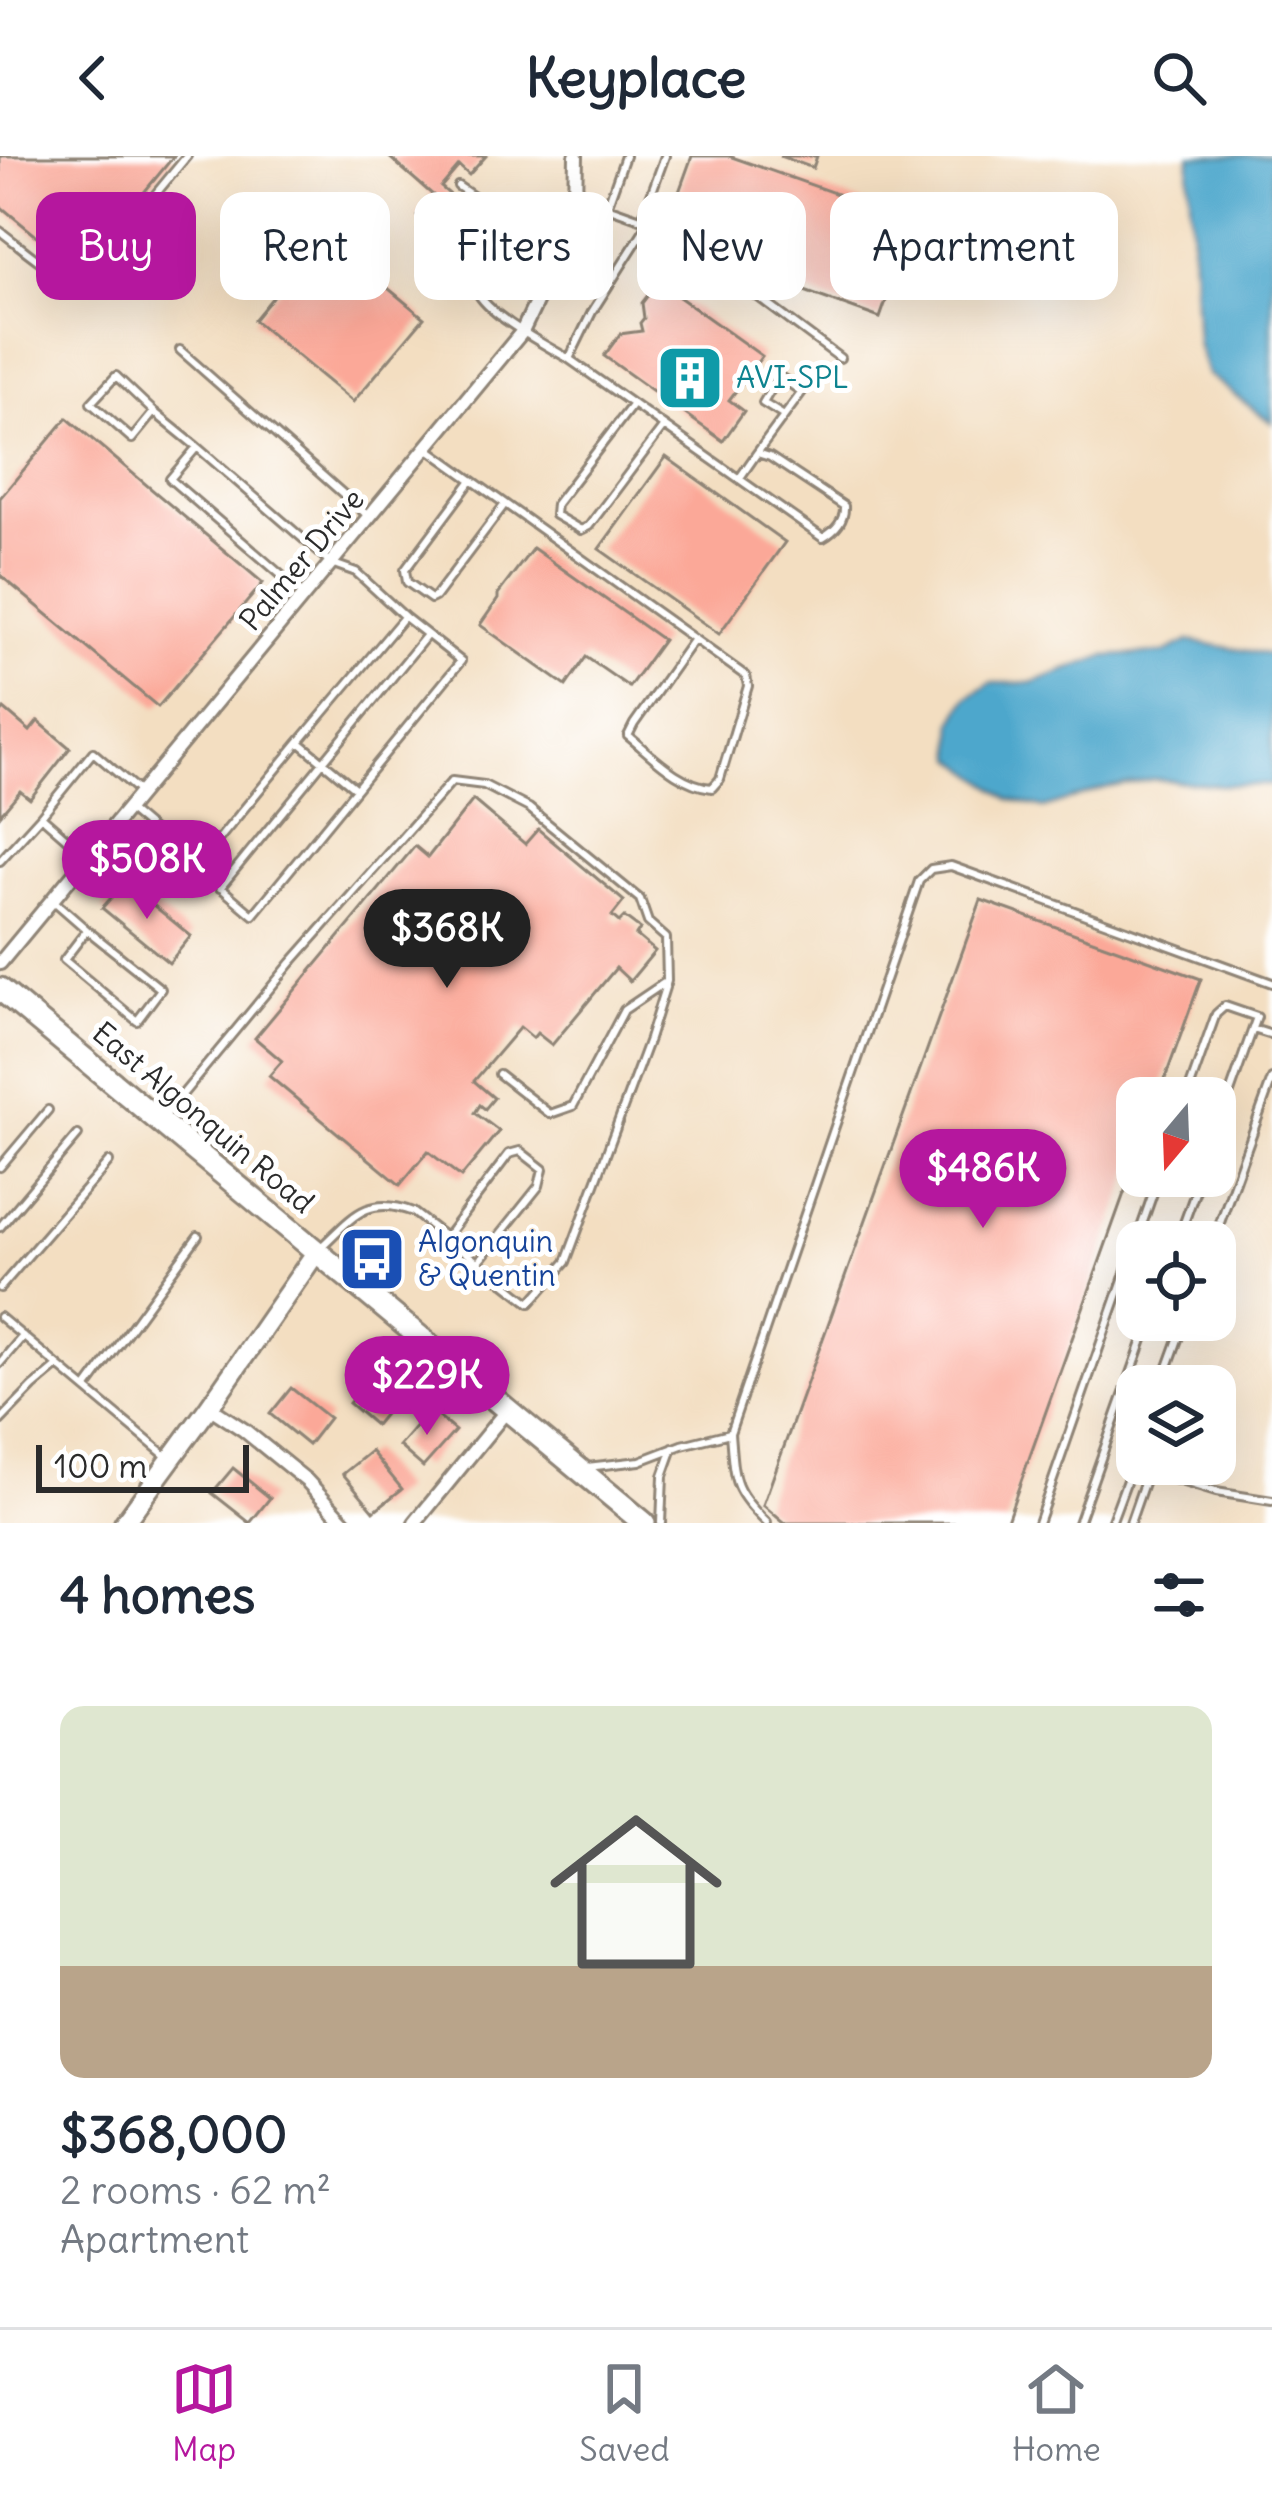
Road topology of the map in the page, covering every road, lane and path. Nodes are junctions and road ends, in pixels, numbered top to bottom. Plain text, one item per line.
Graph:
1 (187, 156) edge
2 (576, 156) edge
3 (626, 156) edge
4 (665, 156) edge
5 (458, 185) dead end
6 (157, 192) edge
7 (575, 192) edge
8 (613, 192) edge
9 (654, 192) edge
10 (0, 231) edge
11 (637, 234) edge
12 (36, 258) edge
13 (537, 300) edge
14 (762, 300) edge
15 (522, 332) junction
16 (180, 350) dead end
17 (569, 358) junction
18 (840, 358) dead end
19 (633, 404) junction
20 (154, 412) junction
21 (784, 416) junction
22 (664, 426) junction
23 (196, 447) junction
24 (427, 448) junction
25 (757, 453) junction
26 (739, 478) junction
27 (472, 480) junction
28 (505, 504) junction
29 (370, 517) junction
30 (331, 563) junction
31 (304, 595) junction
32 (405, 617) junction
33 (428, 635) junction
34 (694, 639) junction
35 (299, 742) junction
36 (324, 763) junction
37 (356, 789) junction
38 (141, 793) junction
39 (128, 809) junction
40 (40, 816) junction
41 (88, 856) junction
42 (0, 861) edge
43 (196, 867) junction
44 (220, 888) junction
45 (52, 900) junction
46 (87, 930) junction
47 (0, 963) edge
48 (667, 981) junction
49 (1272, 983) edge
50 (0, 989) edge
51 (1253, 1029) junction
52 (1272, 1035) edge
53 (499, 1074) dead end
54 (1194, 1077) edge
55 (1236, 1077) edge
56 (1272, 1079) edge
57 (48, 1110) dead end
58 (161, 1121) junction
59 (78, 1135) dead end
60 (109, 1162) dead end
61 (0, 1167) edge
62 (1221, 1221) edge
63 (0, 1227) edge
64 (198, 1236) dead end
65 (446, 1237) junction
66 (316, 1251) junction
67 (478, 1262) junction
68 (0, 1288) edge
69 (1116, 1300) edge
70 (0, 1317) edge
71 (23, 1336) junction
72 (1143, 1341) edge
73 (0, 1364) edge
74 (58, 1366) junction
75 (86, 1389) junction
76 (208, 1407) junction
77 (507, 1410) junction
78 (0, 1421) edge
79 (730, 1433) junction
80 (673, 1448) junction
81 (169, 1459) junction
82 (577, 1468) junction
83 (1126, 1485) edge
84 (1272, 1501) edge
85 (124, 1523) edge
86 (346, 1523) edge
87 (416, 1523) edge
88 (644, 1523) edge
89 (661, 1523) edge
90 (767, 1523) edge
91 (1038, 1523) edge
92 (1078, 1523) edge
93 (1112, 1523) edge
94 (1130, 1523) edge

1 - 6 lane
2 - 7 street, Palmer Drive
3 - 8 lane
4 - 9 lane
5 - 15 lane
10 - 12 lane
11 - 17 lane
13 - 15 street, Palmer Drive
14 - 18 lane
15 - 17 lane
15 - 24 street, Palmer Drive
16 - 29 lane
17 - 19 lane
19 - 22 lane
19 - 22 lane
20 - 20 lane
20 - 23 lane
21 - 21 lane
21 - 25 lane
22 - 26 lane
23 - 30 lane
23 - 31 lane
24 - 27 lane
24 - 29 street, Palmer Drive
25 - 26 lane
25 - 26 lane
27 - 28 lane
27 - 28 lane
28 - 34 lane
29 - 30 street, Palmer Drive
30 - 31 street, Palmer Drive
30 - 32 lane
31 - 38 street, Palmer Drive
32 - 33 lane
32 - 35 lane
33 - 36 lane
33 - 37 lane
34 - 34 lane
35 - 36 lane
35 - 43 lane
36 - 37 lane
36 - 44 lane
37 - 44 lane
38 - 39 street, Palmer Drive
38 - 40 lane
39 - 41 street, Palmer Drive
39 - 43 lane
40 - 41 lane
40 - 42 lane
41 - 45 street, Palmer Drive
43 - 44 lane
45 - 46 lane
45 - 47 street, Palmer Drive
46 - 46 lane
48 - 53 lane
48 - 58 lane
48 - 67 lane
49 - 79 lane
50 - 58 main road, East Algonquin Road
51 - 52 lane
51 - 54 lane
51 - 55 lane
56 - 62 lane
57 - 61 lane
58 - 66 main road, East Algonquin Road
59 - 63 lane
60 - 68 lane
64 - 75 lane
65 - 66 lane
65 - 67 lane
65 - 67 lane
66 - 76 main road
66 - 77 main road, East Algonquin Road
69 - 91 lane
70 - 71 lane
71 - 73 lane
71 - 74 lane
72 - 92 lane
74 - 75 lane
74 - 78 lane
75 - 81 lane
76 - 81 main road
76 - 86 street
77 - 82 main road, East Algonquin Road
77 - 87 street
79 - 80 lane
79 - 90 lane
80 - 82 lane
80 - 89 lane
81 - 85 main road
82 - 88 main road, East Algonquin Road
83 - 93 lane
84 - 94 lane

